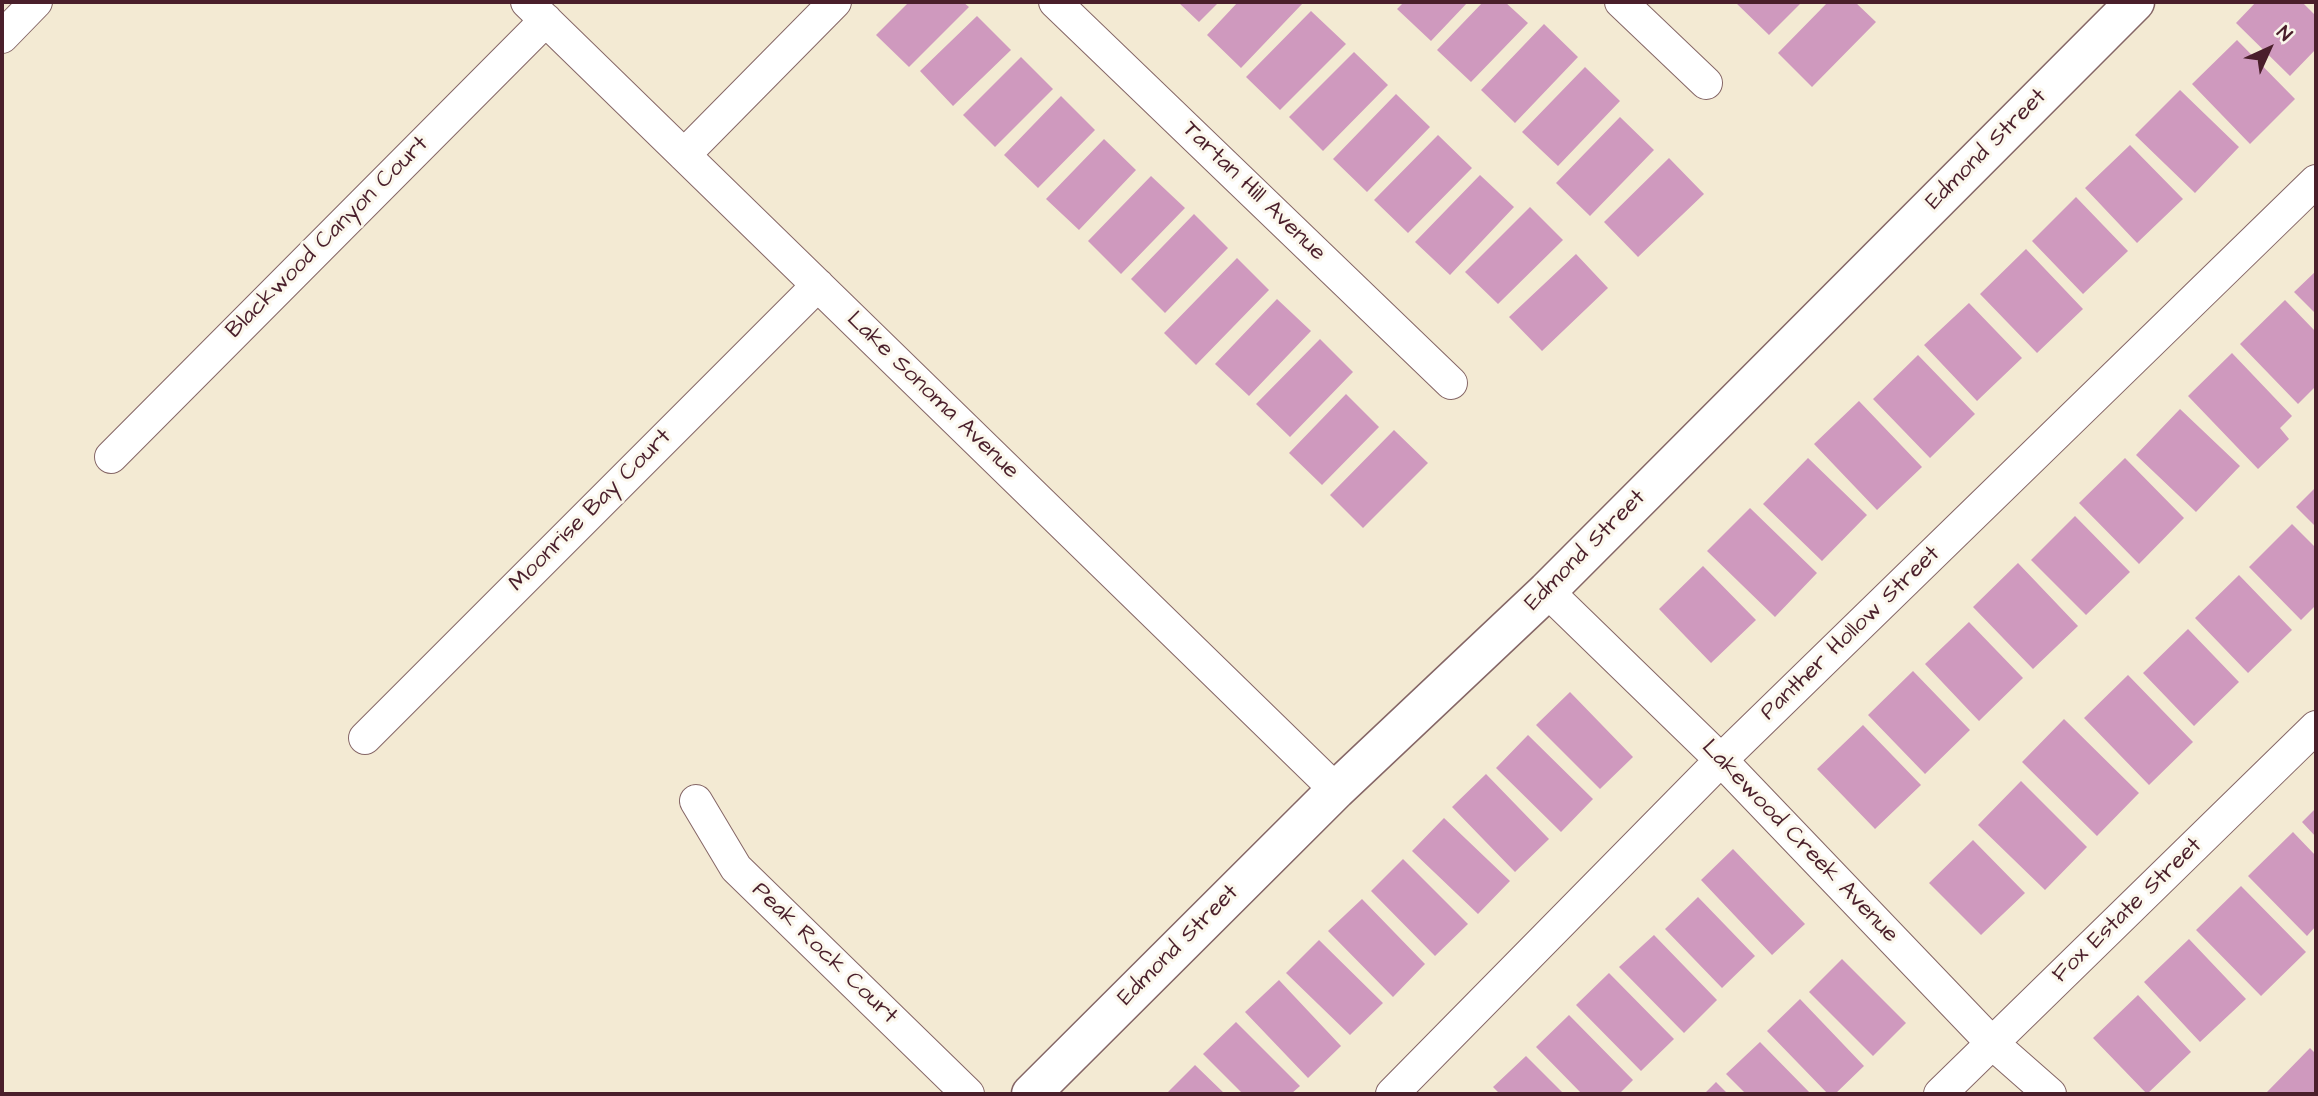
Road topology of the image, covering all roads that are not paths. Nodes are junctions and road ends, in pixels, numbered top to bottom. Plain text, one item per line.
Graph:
1 (36, 2) edge
2 (835, 2) edge
3 (1055, 2) edge
4 (1621, 2) edge
5 (2135, 2) edge
6 (536, 11) edge
7 (2, 37) edge
8 (1706, 83) dead end
9 (684, 155) junction
10 (2316, 181) edge
11 (818, 285) junction
12 (1451, 383) dead end
13 (111, 457) dead end
14 (1547, 591) junction
15 (2316, 727) edge
16 (365, 738) dead end
17 (1721, 760) junction
18 (1336, 790) junction
19 (696, 801) dead end
20 (1992, 1043) junction
21 (968, 1094) edge
22 (1031, 1094) edge
23 (1392, 1094) edge
24 (1940, 1094) edge
25 (2050, 1094) edge

1 - 7 street
2 - 9 street
3 - 12 street, Tartan Hill Avenue
4 - 8 street
5 - 14 street, Edmond Street
6 - 9 street, Lake Sonoma Avenue
6 - 13 street, Blackwood Canyon Court
9 - 11 street, Lake Sonoma Avenue
10 - 17 street, Panther Hollow Street
11 - 16 street, Moonrise Bay Court
11 - 18 street, Lake Sonoma Avenue
14 - 17 street, Lakewood Creek Avenue
14 - 18 street, Edmond Street
15 - 20 street, Fox Estate Street
17 - 20 street, Lakewood Creek Avenue
17 - 23 street, Panther Hollow Street
18 - 22 street, Edmond Street
19 - 21 street, Peak Rock Court
20 - 24 street, Fox Estate Street
20 - 25 street, Lakewood Creek Avenue

